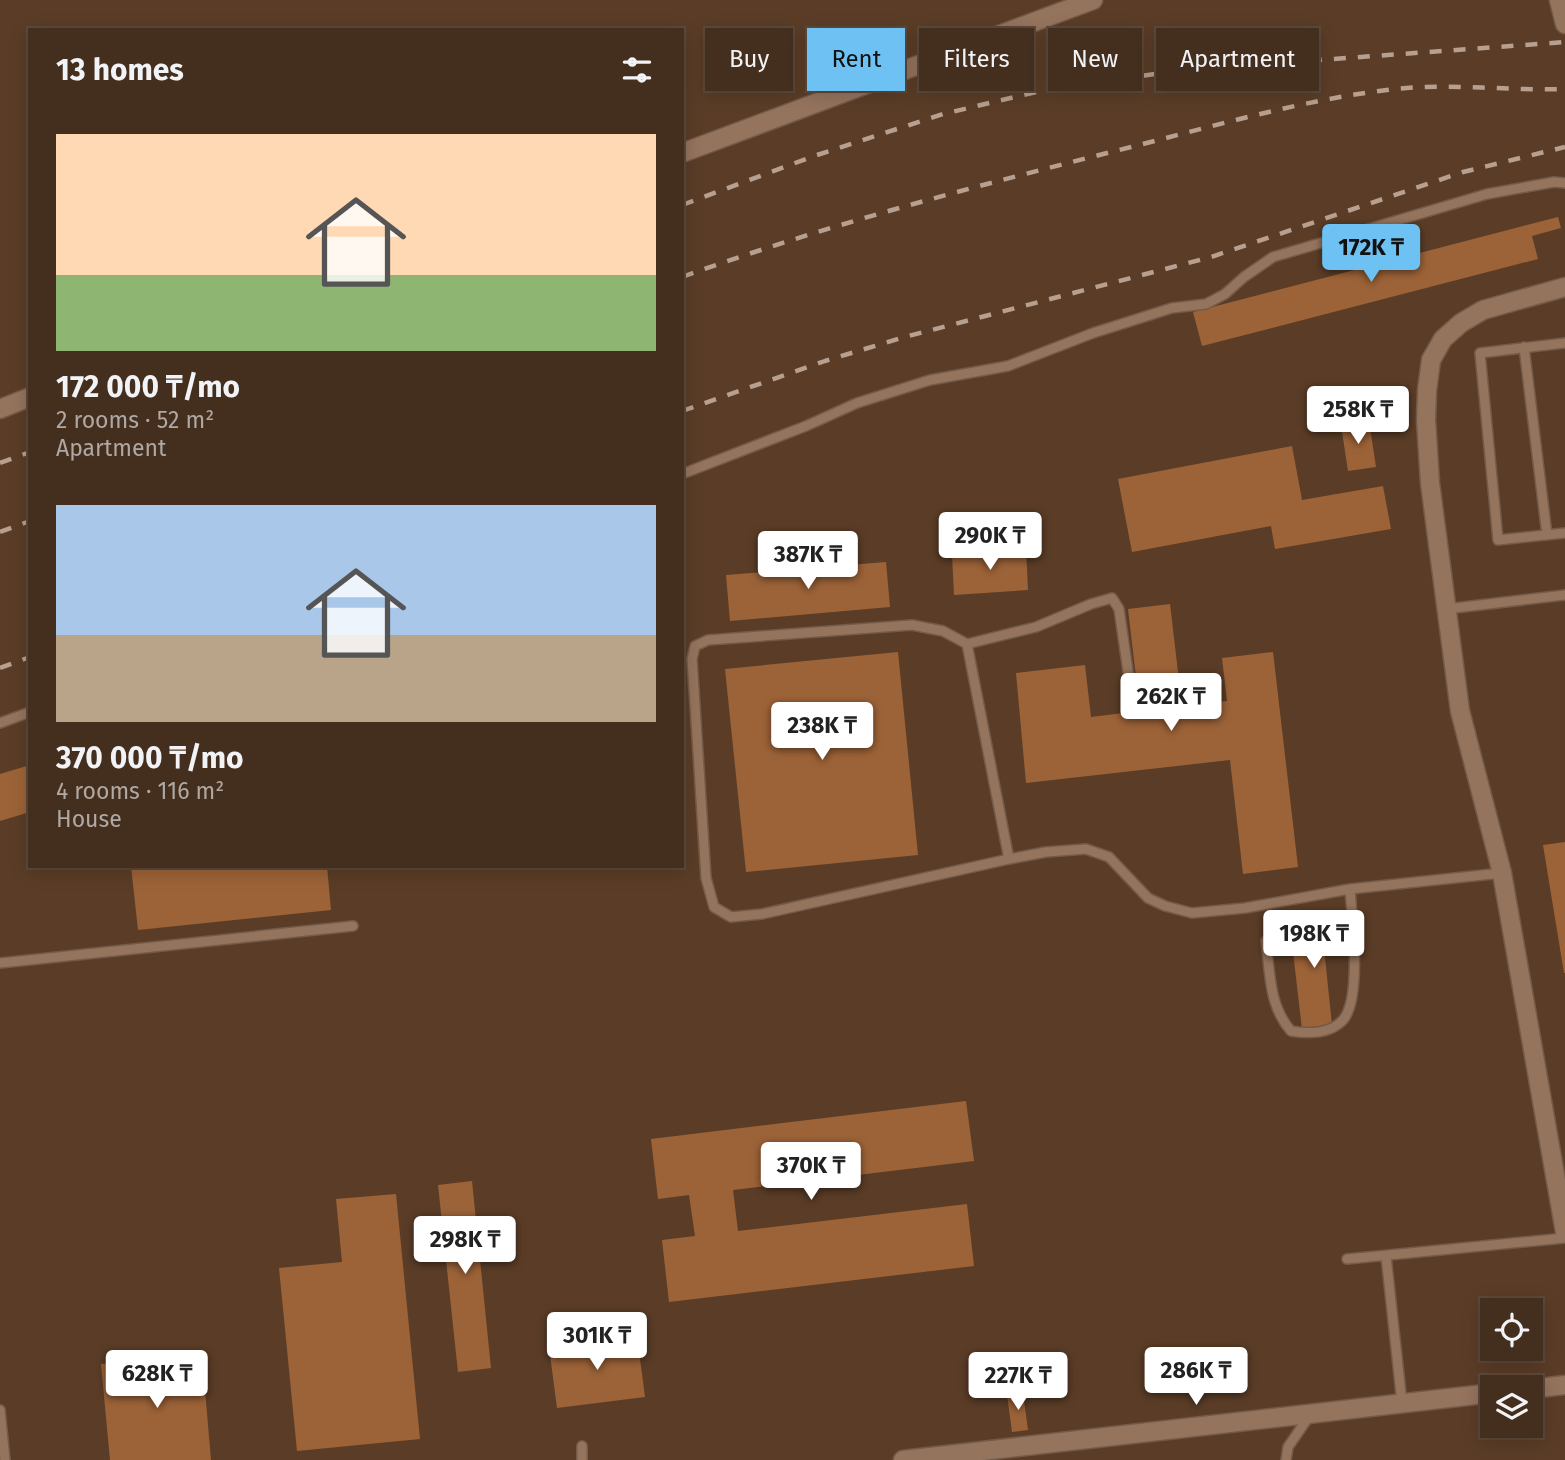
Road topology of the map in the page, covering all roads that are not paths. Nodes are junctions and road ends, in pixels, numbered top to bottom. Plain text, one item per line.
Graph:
1 (1093, 0) edge
2 (1559, 0) edge
3 (1565, 24) edge
4 (684, 152) edge
5 (1565, 183) edge
6 (1565, 287) edge
7 (1565, 343) edge
8 (1524, 348) junction
9 (28, 398) edge
10 (0, 409) edge
11 (684, 473) edge
12 (1565, 533) edge
13 (1547, 535) junction
14 (1565, 595) edge
15 (1446, 609) junction
16 (967, 644) junction
17 (1132, 699) dead end
18 (28, 713) edge
19 (0, 723) edge
20 (1009, 859) junction
21 (1502, 873) junction
22 (1350, 890) junction
23 (353, 926) dead end
24 (1266, 941) dead end
25 (0, 963) edge
26 (1565, 1232) edge
27 (1565, 1238) edge
28 (1386, 1255) junction
29 (1347, 1259) dead end
30 (1565, 1385) edge
31 (1543, 1388) edge
32 (1480, 1394) edge
33 (1402, 1403) junction
34 (0, 1410) edge
35 (1311, 1414) junction
36 (582, 1446) dead end
37 (988, 1455) edge
38 (5, 1460) edge
39 (582, 1460) edge
40 (903, 1460) edge
41 (1286, 1460) edge

1 - 4 street
2 - 3 street
5 - 11 lane
6 - 15 street
7 - 8 lane
8 - 13 lane
8 - 13 lane
9 - 10 street
12 - 13 lane
14 - 15 lane
15 - 21 street
16 - 17 lane
16 - 20 lane
16 - 20 lane
18 - 19 lane
20 - 22 lane
21 - 22 lane
21 - 26 street
22 - 24 lane
23 - 25 lane
27 - 28 lane
28 - 29 lane
28 - 33 lane
30 - 31 street
32 - 33 street
33 - 35 street
34 - 38 lane
35 - 37 street
35 - 41 lane
36 - 39 lane
37 - 40 street

